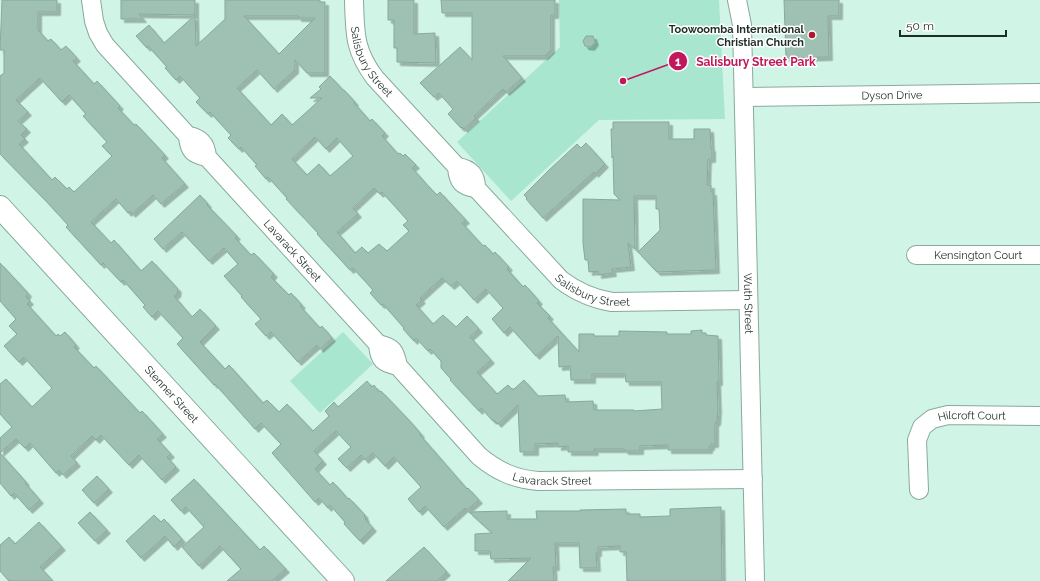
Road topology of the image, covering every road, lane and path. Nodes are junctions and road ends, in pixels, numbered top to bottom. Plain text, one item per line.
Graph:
1 (91, 0) edge
2 (354, 0) edge
3 (737, 0) edge
4 (746, 0) edge
5 (742, 25) junction
6 (1040, 93) edge
7 (744, 97) junction
8 (0, 207) edge
9 (1040, 255) edge
10 (916, 256) dead end
11 (748, 300) junction
12 (1040, 416) edge
13 (753, 479) junction
14 (919, 490) dead end
15 (343, 581) edge
16 (755, 581) edge

1 - 13 street, Lavarack Street
2 - 11 street, Salisbury Street
3 - 5 street, Wuth Street
4 - 5 street, Wuth Street
5 - 7 street, Wuth Street
6 - 7 street, Dyson Drive
7 - 11 street, Wuth Street
8 - 15 main road, Stenner Street
9 - 10 street, Kensington Court
11 - 13 street, Wuth Street
12 - 14 street, Hilcroft Court
13 - 16 street, Wuth Street

